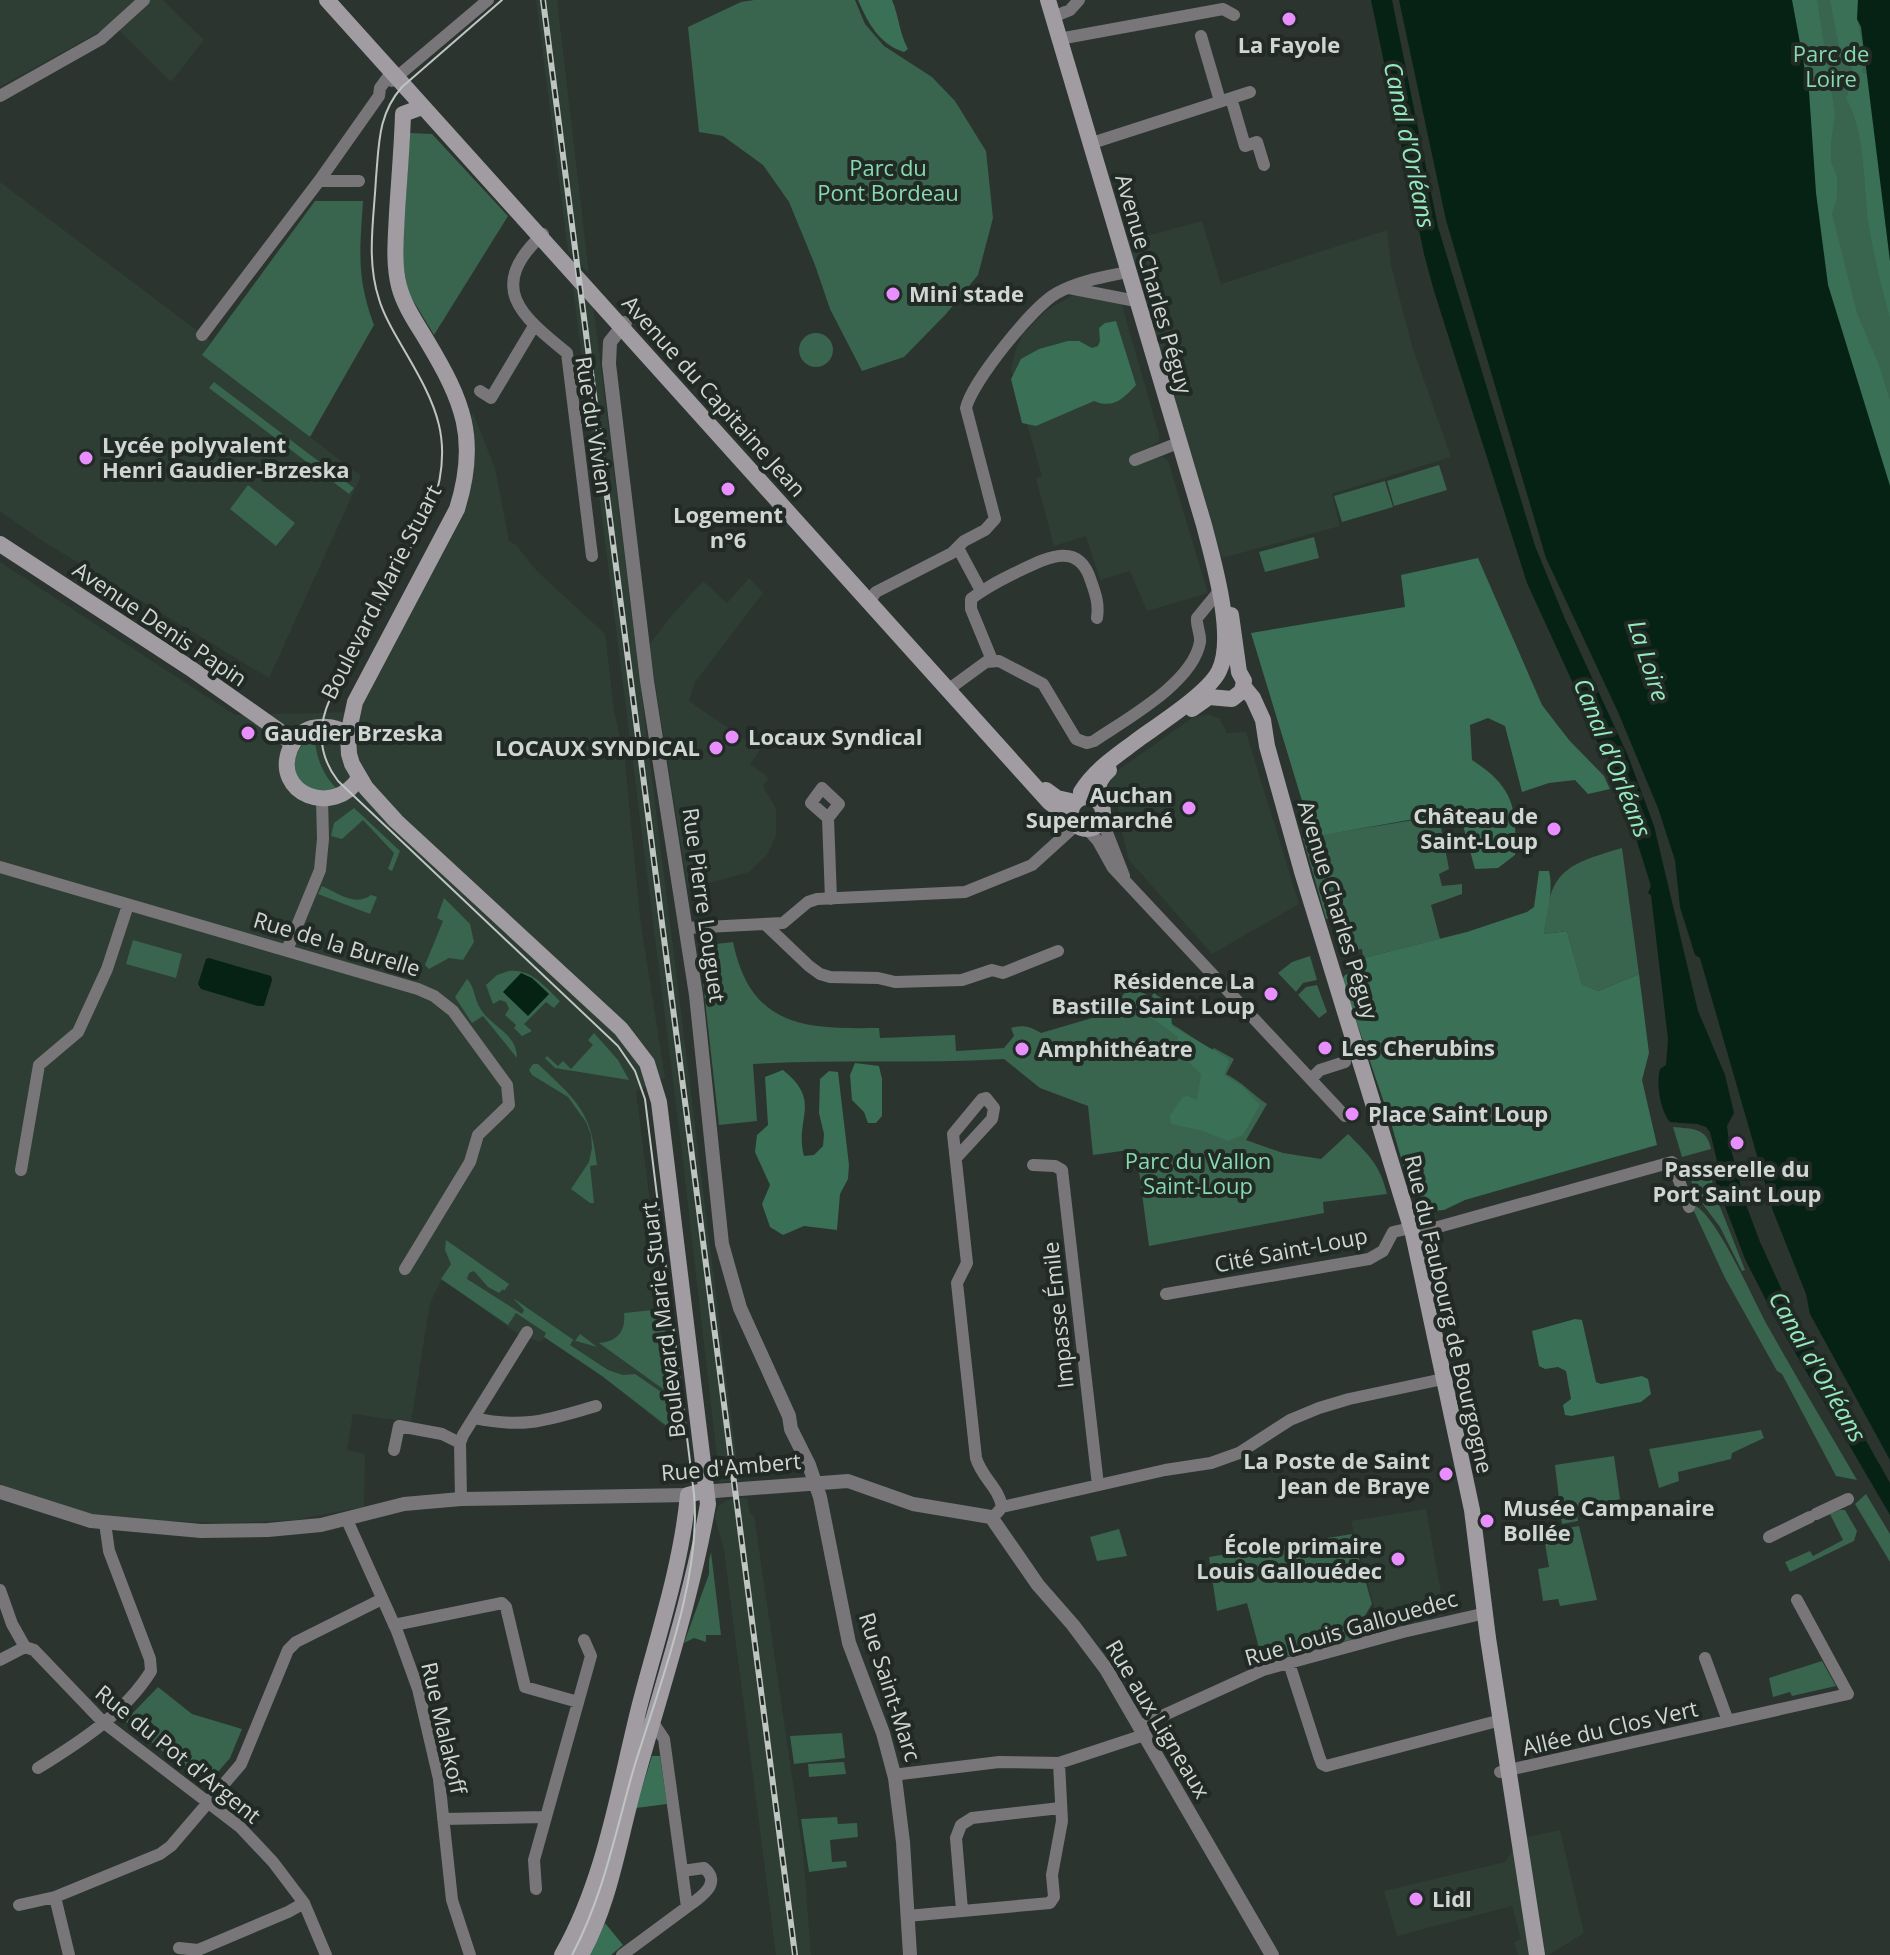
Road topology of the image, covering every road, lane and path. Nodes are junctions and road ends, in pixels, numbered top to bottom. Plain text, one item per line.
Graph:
1 (144, 0) edge
2 (319, 0) edge
3 (329, 0) edge
4 (488, 0) edge
5 (1048, 0) edge
6 (1079, 0) edge
7 (1234, 15) dead end
8 (1053, 17) junction
9 (1201, 36) dead end
10 (1059, 39) junction
11 (397, 82) junction
12 (1250, 92) dead end
13 (0, 96) edge
14 (1226, 100) junction
15 (422, 107) junction
16 (403, 114) junction
17 (1089, 144) junction
18 (1264, 165) dead end
19 (319, 181) junction
20 (359, 181) dead end
21 (542, 235) junction
22 (1128, 272) junction
23 (1069, 288) junction
24 (1136, 301) junction
25 (623, 325) junction
26 (534, 326) junction
27 (202, 335) dead end
28 (480, 391) dead end
29 (1178, 443) junction
30 (1135, 460) dead end
31 (0, 544) edge
32 (958, 548) junction
33 (592, 556) dead end
34 (1219, 585) junction
35 (980, 589) junction
36 (871, 599) junction
37 (1097, 618) dead end
38 (992, 660) junction
39 (1216, 676) junction
40 (951, 687) junction
41 (1234, 688) junction
42 (343, 732) junction
43 (292, 744) junction
44 (356, 783) junction
45 (322, 799) junction
46 (1085, 813) junction
47 (828, 818) dead end
48 (0, 867) edge
49 (831, 899) junction
50 (128, 905) junction
51 (766, 925) junction
52 (687, 928) junction
53 (287, 950) junction
54 (1058, 951) dead end
55 (1345, 1062) dead end
56 (1312, 1078) junction
57 (1345, 1116) dead end
58 (1384, 1133) joint
59 (956, 1158) junction
60 (1033, 1165) dead end
61 (21, 1170) dead end
62 (1689, 1207) dead end
63 (1412, 1231) junction
64 (405, 1269) dead end
65 (1166, 1294) dead end
66 (527, 1332) dead end
67 (1443, 1379) junction
68 (596, 1406) dead end
69 (474, 1418) junction
70 (460, 1443) junction
71 (394, 1450) dead end
72 (813, 1482) junction
73 (1098, 1485) junction
74 (706, 1490) junction
75 (0, 1492) edge
76 (688, 1495) junction
77 (461, 1499) junction
78 (1848, 1499) dead end
79 (996, 1512) junction
80 (347, 1520) junction
81 (105, 1523) junction
82 (1769, 1537) dead end
83 (0, 1590) edge
84 (382, 1599) junction
85 (1797, 1600) dead end
86 (1483, 1609) junction
87 (394, 1625) junction
88 (584, 1640) dead end
89 (25, 1647) junction
90 (1705, 1658) dead end
91 (0, 1660) edge
92 (1289, 1663) junction
93 (578, 1702) junction
94 (1497, 1720) junction
95 (1728, 1721) junction
96 (103, 1722) junction
97 (636, 1722) junction
98 (653, 1726) junction
99 (1142, 1730) junction
100 (1059, 1763) junction
101 (38, 1768) dead end
102 (1504, 1772) junction
103 (895, 1778) junction
104 (208, 1801) junction
105 (1060, 1808) junction
106 (546, 1817) junction
107 (443, 1819) junction
108 (682, 1871) junction
109 (536, 1889) dead end
110 (55, 1897) junction
111 (304, 1903) junction
112 (19, 1905) dead end
113 (687, 1907) junction
114 (962, 1910) junction
115 (907, 1916) junction
116 (179, 1948) dead end
117 (69, 1955) edge
118 (326, 1955) edge
119 (470, 1955) edge
120 (562, 1955) edge
121 (581, 1955) edge
122 (622, 1955) edge
123 (910, 1955) edge
124 (1272, 1955) edge
125 (1534, 1955) edge

1 - 13 street
2 - 11 main road, Avenue du Capitaine Jean
3 - 11 main road, Avenue du Capitaine Jean
4 - 11 street
5 - 8 main road, Avenue Charles Péguy
6 - 8 street
7 - 10 street
8 - 10 main road, Avenue Charles Péguy
9 - 14 street
10 - 17 main road, Avenue Charles Péguy
11 - 15 main road, Avenue du Capitaine Jean
11 - 16 main road
11 - 19 street
11 - 21 main road, Avenue du Capitaine Jean
11 - 42 main road, Boulevard Marie Stuart
12 - 14 street
14 - 17 street
14 - 18 street
15 - 16 main road
15 - 21 main road, Avenue du Capitaine Jean
16 - 42 main road
17 - 22 main road, Avenue Charles Péguy
19 - 20 street
19 - 27 street
21 - 25 main road, Avenue du Capitaine Jean
21 - 26 street, Rue du Vivien
22 - 23 street
22 - 24 main road, Avenue Charles Péguy
23 - 24 street
23 - 32 street
24 - 29 main road, Avenue Charles Péguy
25 - 36 main road, Avenue du Capitaine Jean
25 - 52 street, Rue Pierre Louguet
26 - 28 street
26 - 33 street, Rue du Vivien
29 - 30 street
29 - 34 main road, Avenue Charles Péguy
31 - 43 main road, Avenue Denis Papin
32 - 35 street
32 - 36 street
34 - 38 street
34 - 39 main road, Avenue Charles Péguy
34 - 41 main road, Avenue Charles Péguy
35 - 37 street
35 - 38 street
36 - 40 main road, Avenue du Capitaine Jean
38 - 40 street
39 - 41 main road
39 - 41 main road
39 - 46 main road
40 - 46 main road, Avenue du Capitaine Jean
41 - 46 main road
41 - 58 main road, Avenue Charles Péguy
42 - 43 main road
42 - 44 main road, Boulevard Marie Stuart
43 - 45 main road
44 - 45 main road
44 - 74 main road, Boulevard Marie Stuart
45 - 53 street
46 - 49 street
46 - 56 street
47 - 49 street
48 - 50 street, Rue de la Burelle
49 - 51 street
50 - 53 street, Rue de la Burelle
50 - 61 street
51 - 52 street
51 - 54 street
52 - 72 street, Rue Pierre Louguet
53 - 64 street, Rue de la Burelle
55 - 56 street
56 - 57 street
58 - 63 main road, Rue du Faubourg de Bourgogne
59 - 59 street
59 - 79 street
60 - 73 street, Impasse Émile
62 - 63 street
63 - 65 street, Cité Saint-Loup
63 - 67 main road, Rue du Faubourg de Bourgogne
66 - 69 street
67 - 73 street, Rue d'Ambert
67 - 86 main road, Rue du Faubourg de Bourgogne
68 - 69 street
69 - 70 street
70 - 71 street
70 - 77 street
72 - 74 street, Rue d'Ambert
72 - 79 street, Rue d'Ambert
72 - 103 street, Rue Saint-Marc
73 - 79 street, Rue d'Ambert
74 - 76 main road, Rue d'Ambert
74 - 98 main road, Boulevard Marie Stuart
75 - 81 street, Rue d'Ambert
76 - 77 street, Rue d'Ambert
76 - 97 main road
77 - 80 street, Rue d'Ambert
78 - 82 street
79 - 99 street, Rue aux Ligneaux
80 - 81 street, Rue d'Ambert
80 - 84 street, Rue Malakoff
81 - 96 street
83 - 89 street, Rue du Pot d'Argent
84 - 87 street, Rue Malakoff
84 - 104 street
85 - 95 street, Allée du Clos Vert
86 - 92 street, Rue Louis Gallouedec
86 - 94 main road, Rue du Faubourg de Bourgogne
87 - 93 street
87 - 107 street, Rue Malakoff
88 - 93 street
89 - 91 street
89 - 96 street, Rue du Pot d'Argent
90 - 95 street, Allée du Clos Vert
92 - 94 street
92 - 99 street, Rue Louis Gallouedec
93 - 106 street
94 - 102 main road, Rue du Faubourg de Bourgogne
95 - 102 street, Allée du Clos Vert
96 - 101 street
96 - 104 street, Rue du Pot d'Argent
97 - 98 street
97 - 120 main road
98 - 108 street
98 - 121 main road, Boulevard Marie Stuart
99 - 100 street, Rue Louis Gallouedec
99 - 124 street, Rue aux Ligneaux
100 - 103 street, Rue Louis Gallouedec
100 - 105 street
102 - 125 main road, Rue du Faubourg de Bourgogne
103 - 115 street, Rue Saint-Marc
104 - 110 street
104 - 111 street, Rue du Pot d'Argent
105 - 114 street
105 - 114 street
106 - 107 street
106 - 109 street
107 - 119 street, Rue Malakoff
108 - 113 street
108 - 113 street
110 - 112 street
110 - 117 street
111 - 116 street
111 - 118 street, Rue du Pot d'Argent
113 - 122 street
114 - 115 street
115 - 123 street, Rue Saint-Marc

